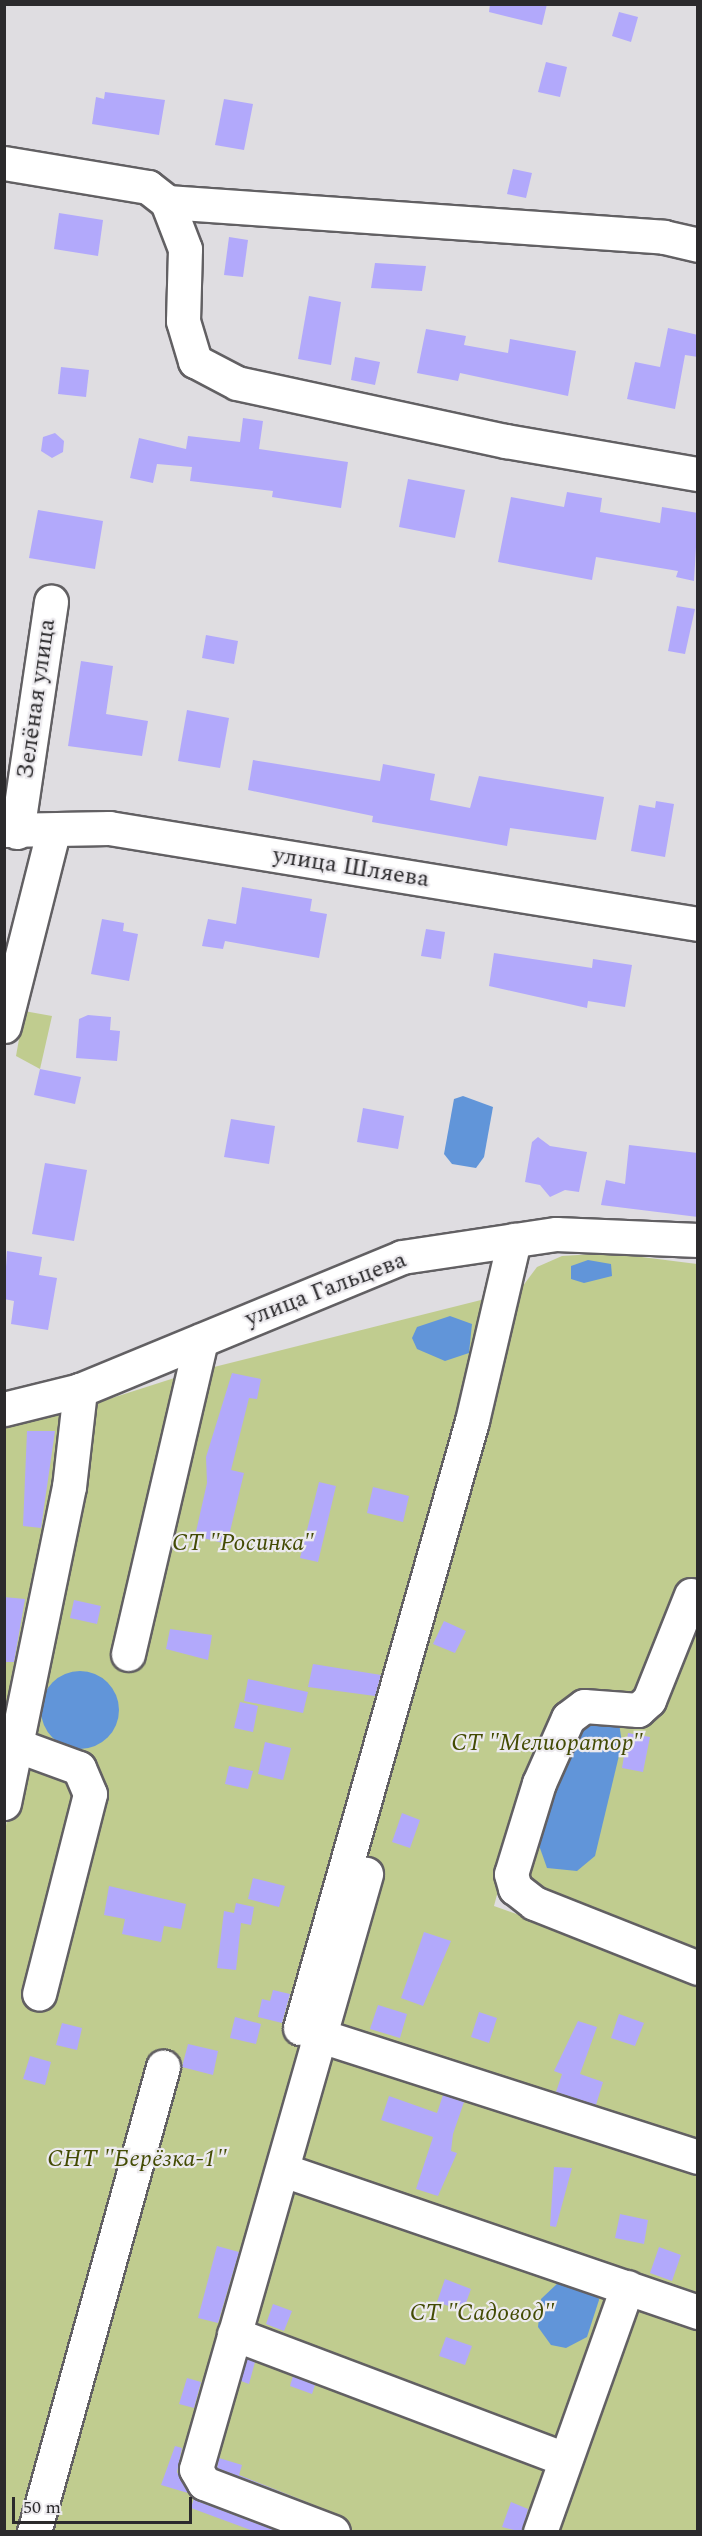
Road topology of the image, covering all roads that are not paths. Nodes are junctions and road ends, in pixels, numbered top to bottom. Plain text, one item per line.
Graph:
1 (4, 163) edge
2 (167, 202) junction
3 (698, 245) edge
4 (698, 474) edge
5 (51, 602) dead end
6 (11, 831) edge
7 (53, 832) junction
8 (698, 924) edge
9 (4, 1026) edge
10 (698, 1239) edge
11 (514, 1240) junction
12 (201, 1340) junction
13 (80, 1390) junction
14 (4, 1409) edge
15 (691, 1595) dead end
16 (129, 1654) dead end
17 (16, 1745) junction
18 (4, 1803) edge
19 (366, 1874) dead end
20 (698, 1968) edge
21 (39, 1994) dead end
22 (311, 2032) junction
23 (163, 2067) dead end
24 (698, 2157) edge
25 (283, 2170) junction
26 (627, 2287) junction
27 (698, 2312) edge
28 (234, 2334) junction
29 (566, 2459) junction
30 (34, 2532) edge
31 (333, 2532) edge
32 (540, 2532) edge

1 - 2 street
2 - 3 street
2 - 4 street
5 - 6 street, Зелёная улица
6 - 7 street, улица Шляева
7 - 8 street, улица Шляева
7 - 9 street
10 - 11 street, улица Гальцева
11 - 12 street, улица Гальцева
11 - 22 street
12 - 13 street, улица Гальцева
12 - 16 street
13 - 14 street, улица Гальцева
13 - 17 street
15 - 20 street
17 - 18 street
17 - 21 street
19 - 22 street
22 - 24 street
22 - 25 street
23 - 30 street
25 - 26 street
25 - 28 street
26 - 27 street
26 - 29 street
28 - 29 street
28 - 31 street
29 - 32 street

